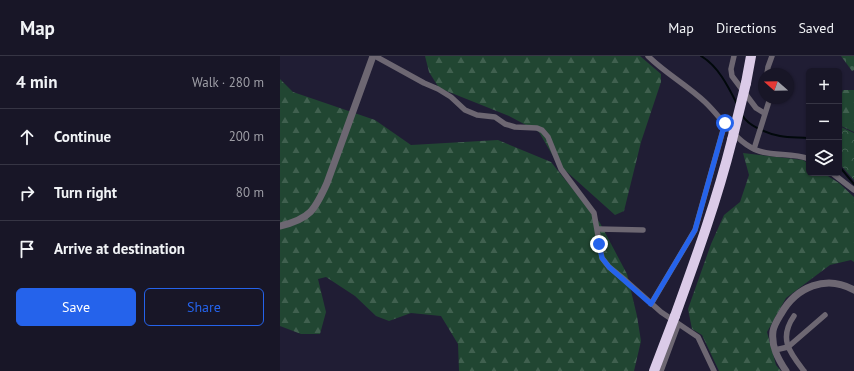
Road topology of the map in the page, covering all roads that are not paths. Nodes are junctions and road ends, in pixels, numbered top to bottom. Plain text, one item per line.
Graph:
1 (374, 56) edge
2 (648, 56) edge
3 (734, 56) edge
4 (751, 56) edge
5 (772, 56) edge
6 (768, 68) edge
7 (768, 104) edge
8 (764, 113) junction
9 (725, 123) junction
10 (754, 149) junction
11 (806, 159) edge
12 (836, 176) edge
13 (854, 190) edge
14 (280, 226) edge
15 (598, 229) junction
16 (643, 230) dead end
17 (854, 290) edge
18 (651, 304) junction
19 (794, 316) dead end
20 (826, 316) dead end
21 (676, 321) junction
22 (788, 347) junction
23 (775, 350) junction
24 (654, 371) edge
25 (661, 371) edge
26 (714, 371) edge
27 (786, 371) edge
28 (804, 371) edge

1 - 14 street
1 - 15 street
2 - 9 street
3 - 8 street
4 - 21 highway, bridge
5 - 6 street
7 - 8 street
8 - 10 street
9 - 10 street
9 - 18 street
10 - 11 street
12 - 13 street
15 - 16 street
15 - 18 street
17 - 23 street
18 - 21 street
19 - 22 street
20 - 22 street
21 - 24 highway, bridge
21 - 25 street
21 - 26 street
22 - 23 street
22 - 28 street
23 - 27 street

